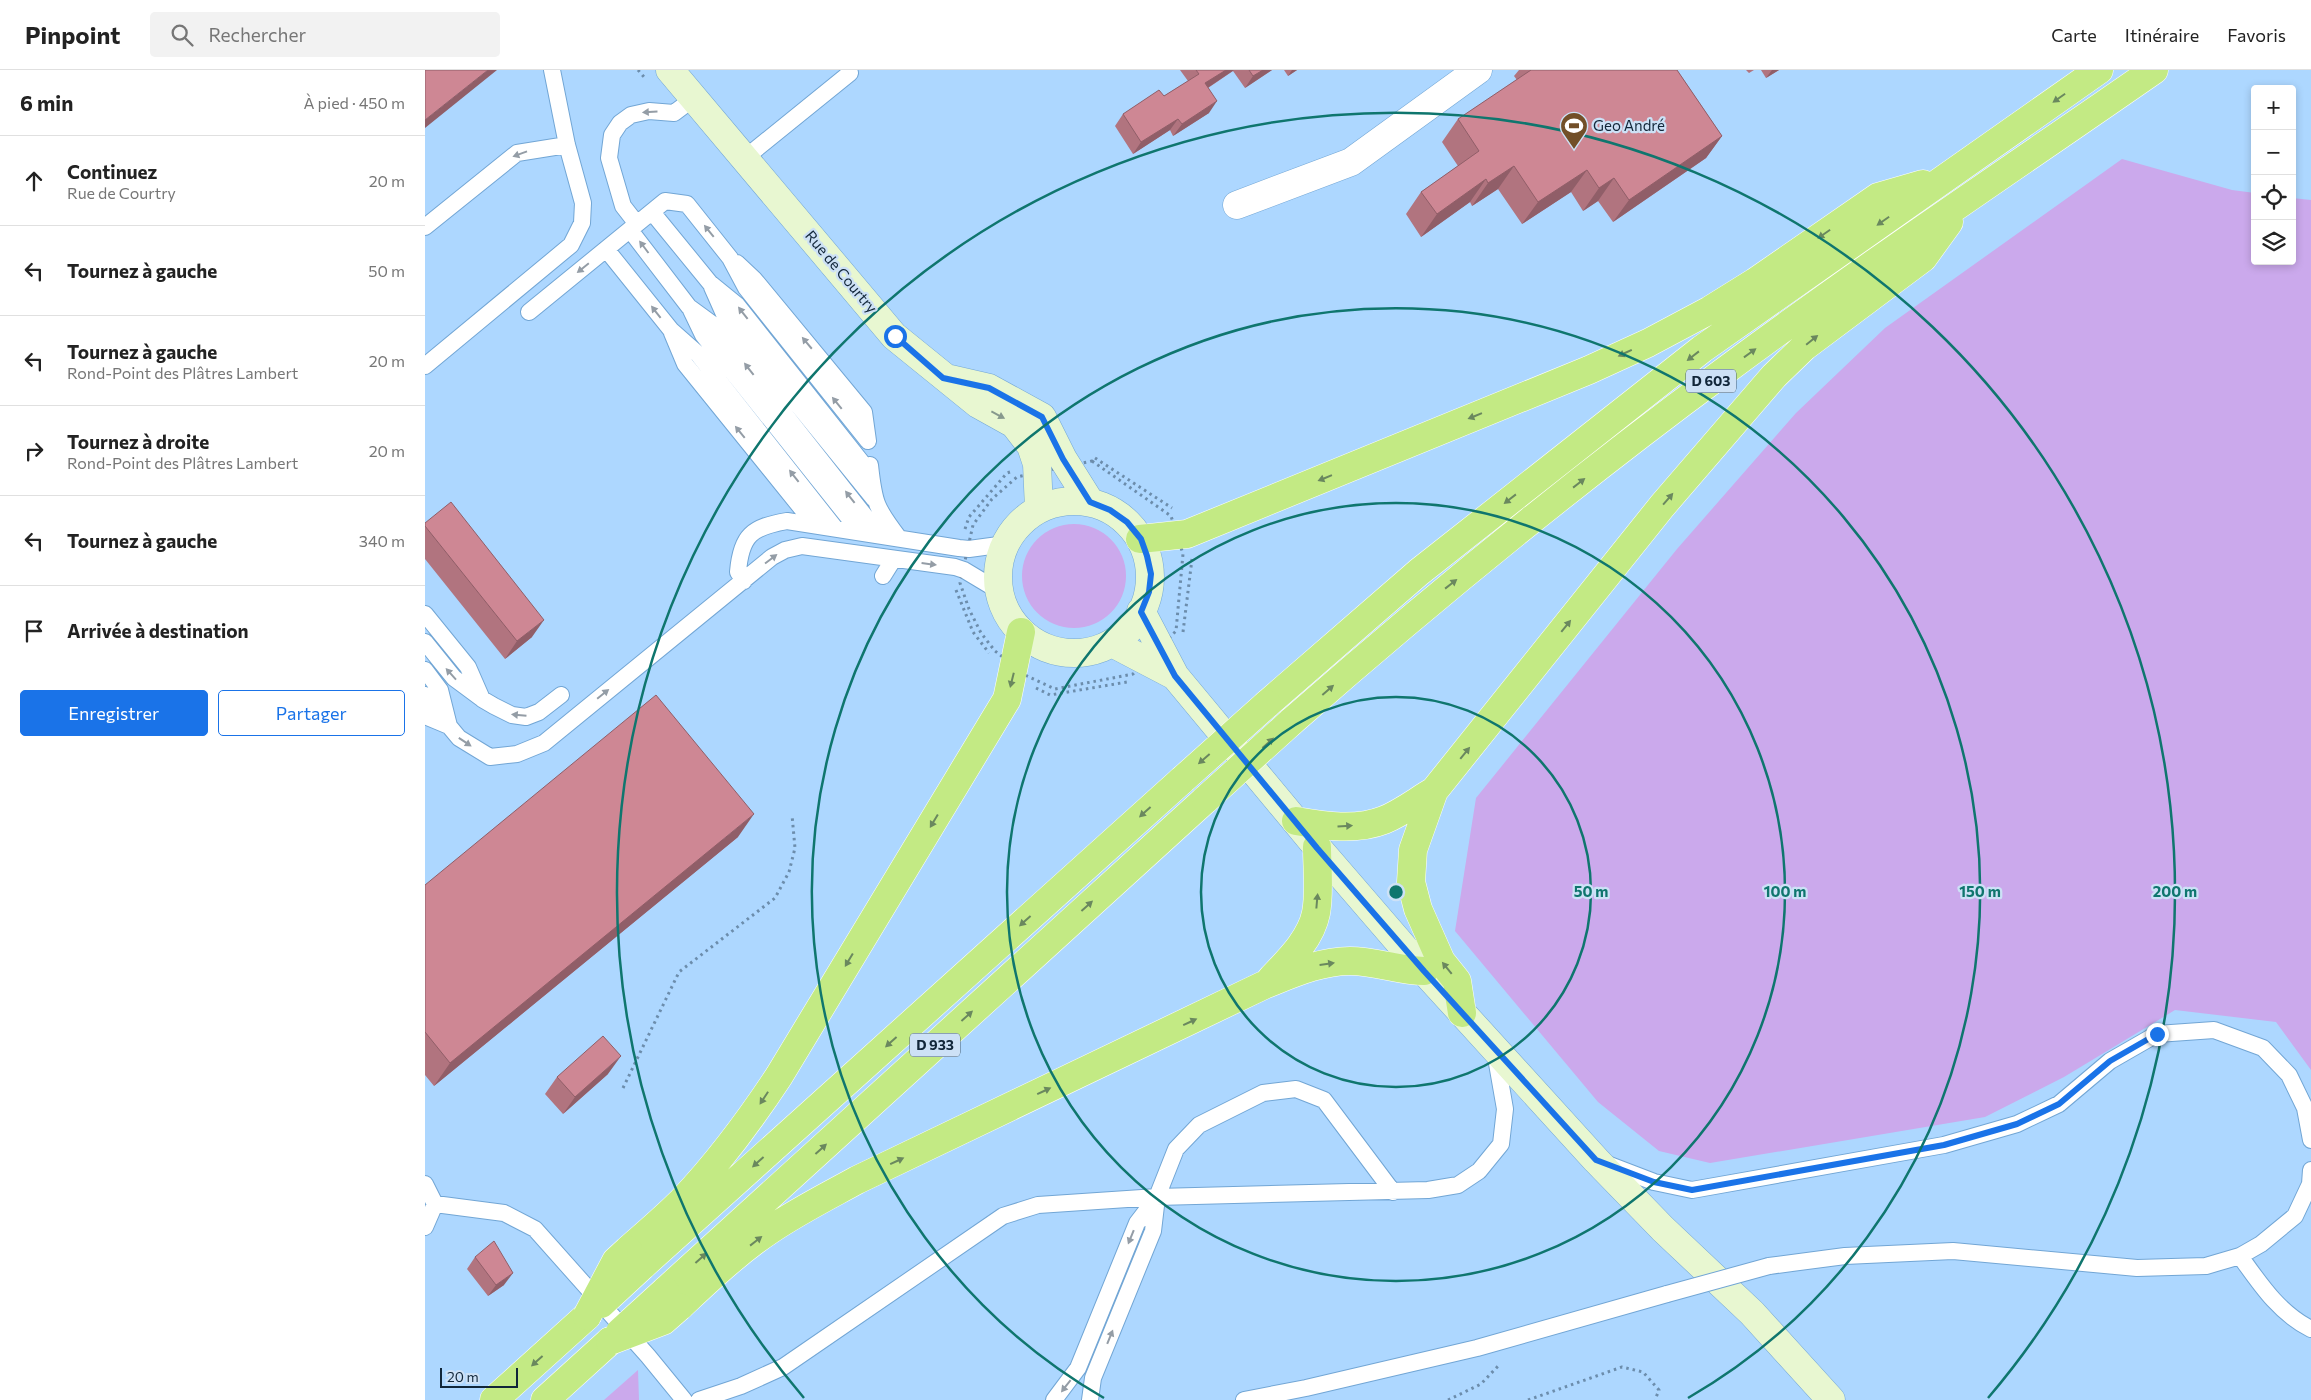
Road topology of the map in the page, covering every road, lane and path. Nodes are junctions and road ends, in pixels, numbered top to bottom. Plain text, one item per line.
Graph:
1 (552, 70) edge
2 (670, 70) edge
3 (1478, 70) edge
4 (2099, 70) edge
5 (2154, 70) edge
6 (850, 73) dead end
7 (693, 98) junction
8 (567, 145) junction
9 (745, 158) junction
10 (1946, 177) junction
11 (1963, 203) junction
12 (1237, 205) dead end
13 (652, 212) junction
14 (425, 227) edge
15 (634, 227) junction
16 (606, 249) junction
17 (710, 283) junction
18 (689, 307) junction
19 (529, 312) dead end
20 (671, 330) junction
21 (425, 366) edge
22 (943, 378) junction
23 (871, 474) junction
24 (874, 499) junction
25 (1090, 502) junction
26 (1039, 509) junction
27 (815, 525) junction
28 (835, 528) junction
29 (860, 532) junction
30 (880, 535) junction
31 (899, 538) junction
32 (1141, 539) junction
33 (1006, 544) junction
34 (893, 560) junction
35 (883, 576) dead end
36 (745, 580) junction
37 (999, 592) junction
38 (1141, 612) junction
39 (425, 614) edge
40 (1021, 632) junction
41 (425, 642) edge
42 (1112, 643) junction
43 (425, 670) edge
44 (1175, 676) junction
45 (425, 695) edge
46 (561, 695) dead end
47 (482, 699) junction
48 (425, 716) edge
49 (449, 726) junction
50 (1182, 780) joint
51 (1434, 791) junction
52 (1205, 799) joint
53 (792, 816) dead end
54 (1296, 821) junction
55 (1317, 848) junction
56 (1424, 971) junction
57 (1264, 985) junction
58 (1462, 1013) junction
59 (1495, 1050) junction
60 (623, 1088) dead end
61 (2311, 1140) edge
62 (1596, 1160) junction
63 (2311, 1170) edge
64 (425, 1184) edge
65 (1393, 1192) junction
66 (1157, 1197) junction
67 (435, 1204) junction
68 (2311, 1212) edge
69 (2295, 1216) junction
70 (425, 1227) edge
71 (2240, 1256) junction
72 (635, 1258) junction
73 (672, 1299) junction
74 (2311, 1329) edge
75 (1503, 1341) junction
76 (494, 1400) edge
77 (545, 1400) edge
78 (684, 1400) edge
79 (699, 1400) edge
80 (1054, 1400) edge
81 (1090, 1400) edge
82 (1243, 1400) edge
83 (1448, 1400) edge
84 (1528, 1400) edge
85 (1655, 1400) edge
86 (1831, 1400) edge

1 - 8 lane
2 - 7 main road, Rue de Courtry
3 - 12 street
4 -> 10 highway, D 603
5 - 11 highway, D 603
6 - 9 lane
7 - 9 main road, Rue de Courtry
7 -> 15 lane
8 -> 14 lane
8 - 21 lane
9 - 22 main road, Rue de Courtry
10 -> 32 highway
10 -> 50 highway, D 603, bridge
51 -> 11 highway
52 -> 11 highway, D 603, bridge
13 - 15 lane
13 - 17 lane
23 -> 13 lane
15 - 16 lane
18 -> 15 lane
16 -> 19 lane
20 -> 16 lane
23 -> 17 lane
17 - 24 lane
18 - 29 lane
30 -> 18 lane
27 -> 20 lane
28 -> 20 lane
22 - 25 main road
22 -> 26 main road, Rue de Courtry
23 - 24 lane
24 - 31 lane
25 - 26 main road
25 - 32 main road
26 - 33 main road
27 - 28 lane
27 - 36 lane
28 - 29 lane
29 - 30 lane
30 - 31 lane
31 - 33 lane
32 - 38 main road
33 - 37 main road
34 - 35 lane
36 -> 34 lane
34 -> 37 lane
49 -> 36 lane
37 - 40 main road
38 - 42 main road
38 - 44 main road
39 - 47 lane
40 - 42 main road
40 -> 72 highway
47 -> 41 lane
42 - 44 main road
43 - 49 lane
44 - 54 main road
45 - 49 lane
46 -> 47 lane
48 - 49 lane
50 -> 72 highway, D 933
54 -> 51 highway
58 -> 51 highway
73 -> 52 highway, D 933
53 - 60 path
54 - 55 main road
55 - 56 main road
57 -> 55 highway
57 -> 56 highway
56 - 58 main road
73 -> 57 highway
58 - 59 main road
59 - 62 main road
59 - 65 lane
61 - 62 lane
62 - 86 main road
63 - 69 lane
64 - 67 lane
65 - 66 lane
65 - 66 lane
66 - 79 lane
66 -> 80 lane
81 -> 66 lane
67 - 70 lane
67 - 78 lane
68 - 69 lane
69 - 71 lane
71 - 74 lane
71 - 75 lane, bridge
72 -> 76 highway, D 933, bridge
73 - 77 highway, D 933, bridge
75 - 82 lane
75 - 83 path
84 - 85 path

